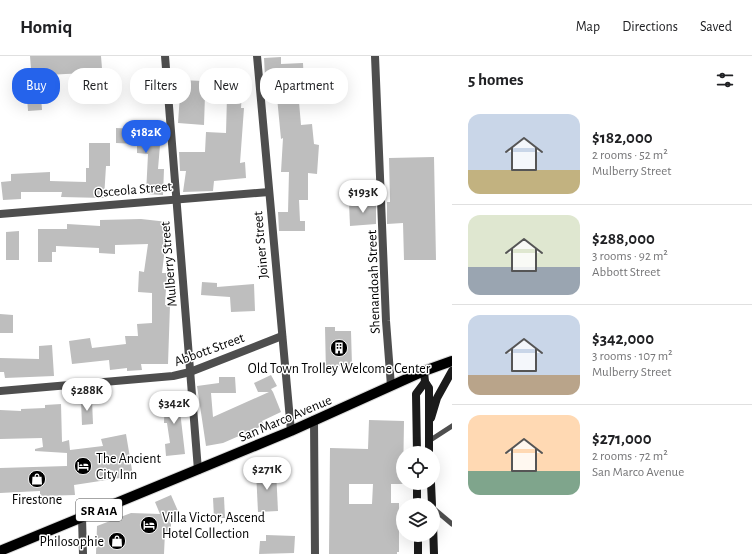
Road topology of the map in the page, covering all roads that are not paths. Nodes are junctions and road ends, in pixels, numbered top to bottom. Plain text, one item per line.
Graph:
1 (165, 56) edge
2 (257, 56) edge
3 (376, 56) edge
4 (269, 192) junction
5 (176, 199) junction
6 (0, 214) edge
7 (282, 336) junction
8 (452, 361) edge
9 (452, 371) edge
10 (190, 372) junction
11 (424, 377) junction
12 (391, 386) junction
13 (0, 391) edge
14 (314, 420) junction
15 (429, 426) junction
16 (452, 426) edge
17 (291, 431) junction
18 (429, 441) junction
19 (417, 446) edge
20 (429, 446) edge
21 (198, 470) junction
22 (440, 513) edge
23 (82, 517) junction
24 (452, 524) edge
25 (418, 542) edge
26 (434, 542) edge
27 (0, 551) edge
28 (83, 554) edge
29 (315, 554) edge
30 (418, 554) edge
31 (434, 554) edge

1 - 5 street, Mulberry Street
2 - 4 street, Joiner Street
3 - 12 street, Shenandoah Street
4 - 5 street, Osceola Street
4 - 7 street, Joiner Street
5 - 6 street, Osceola Street
5 - 10 street, Mulberry Street
7 - 10 street, Abbott Street
7 - 17 street, Joiner Street
8 - 11 main road, SR A1A
9 - 15 main road
10 - 13 street, Abbott Street
10 - 21 street, Mulberry Street
11 - 12 main road, San Marco Avenue / SR A1A
11 - 15 main road
11 - 19 main road
12 - 14 main road, San Marco Avenue / SR A1A
14 - 17 main road, San Marco Avenue / SR A1A
14 - 29 street
15 - 18 main road
16 - 18 lane
17 - 21 main road, San Marco Avenue / SR A1A
18 - 20 main road
21 - 23 main road, San Marco Avenue / SR A1A
22 - 24 lane
23 - 27 main road, San Marco Avenue / SR A1A
23 - 28 street
25 - 30 main road
26 - 31 main road

